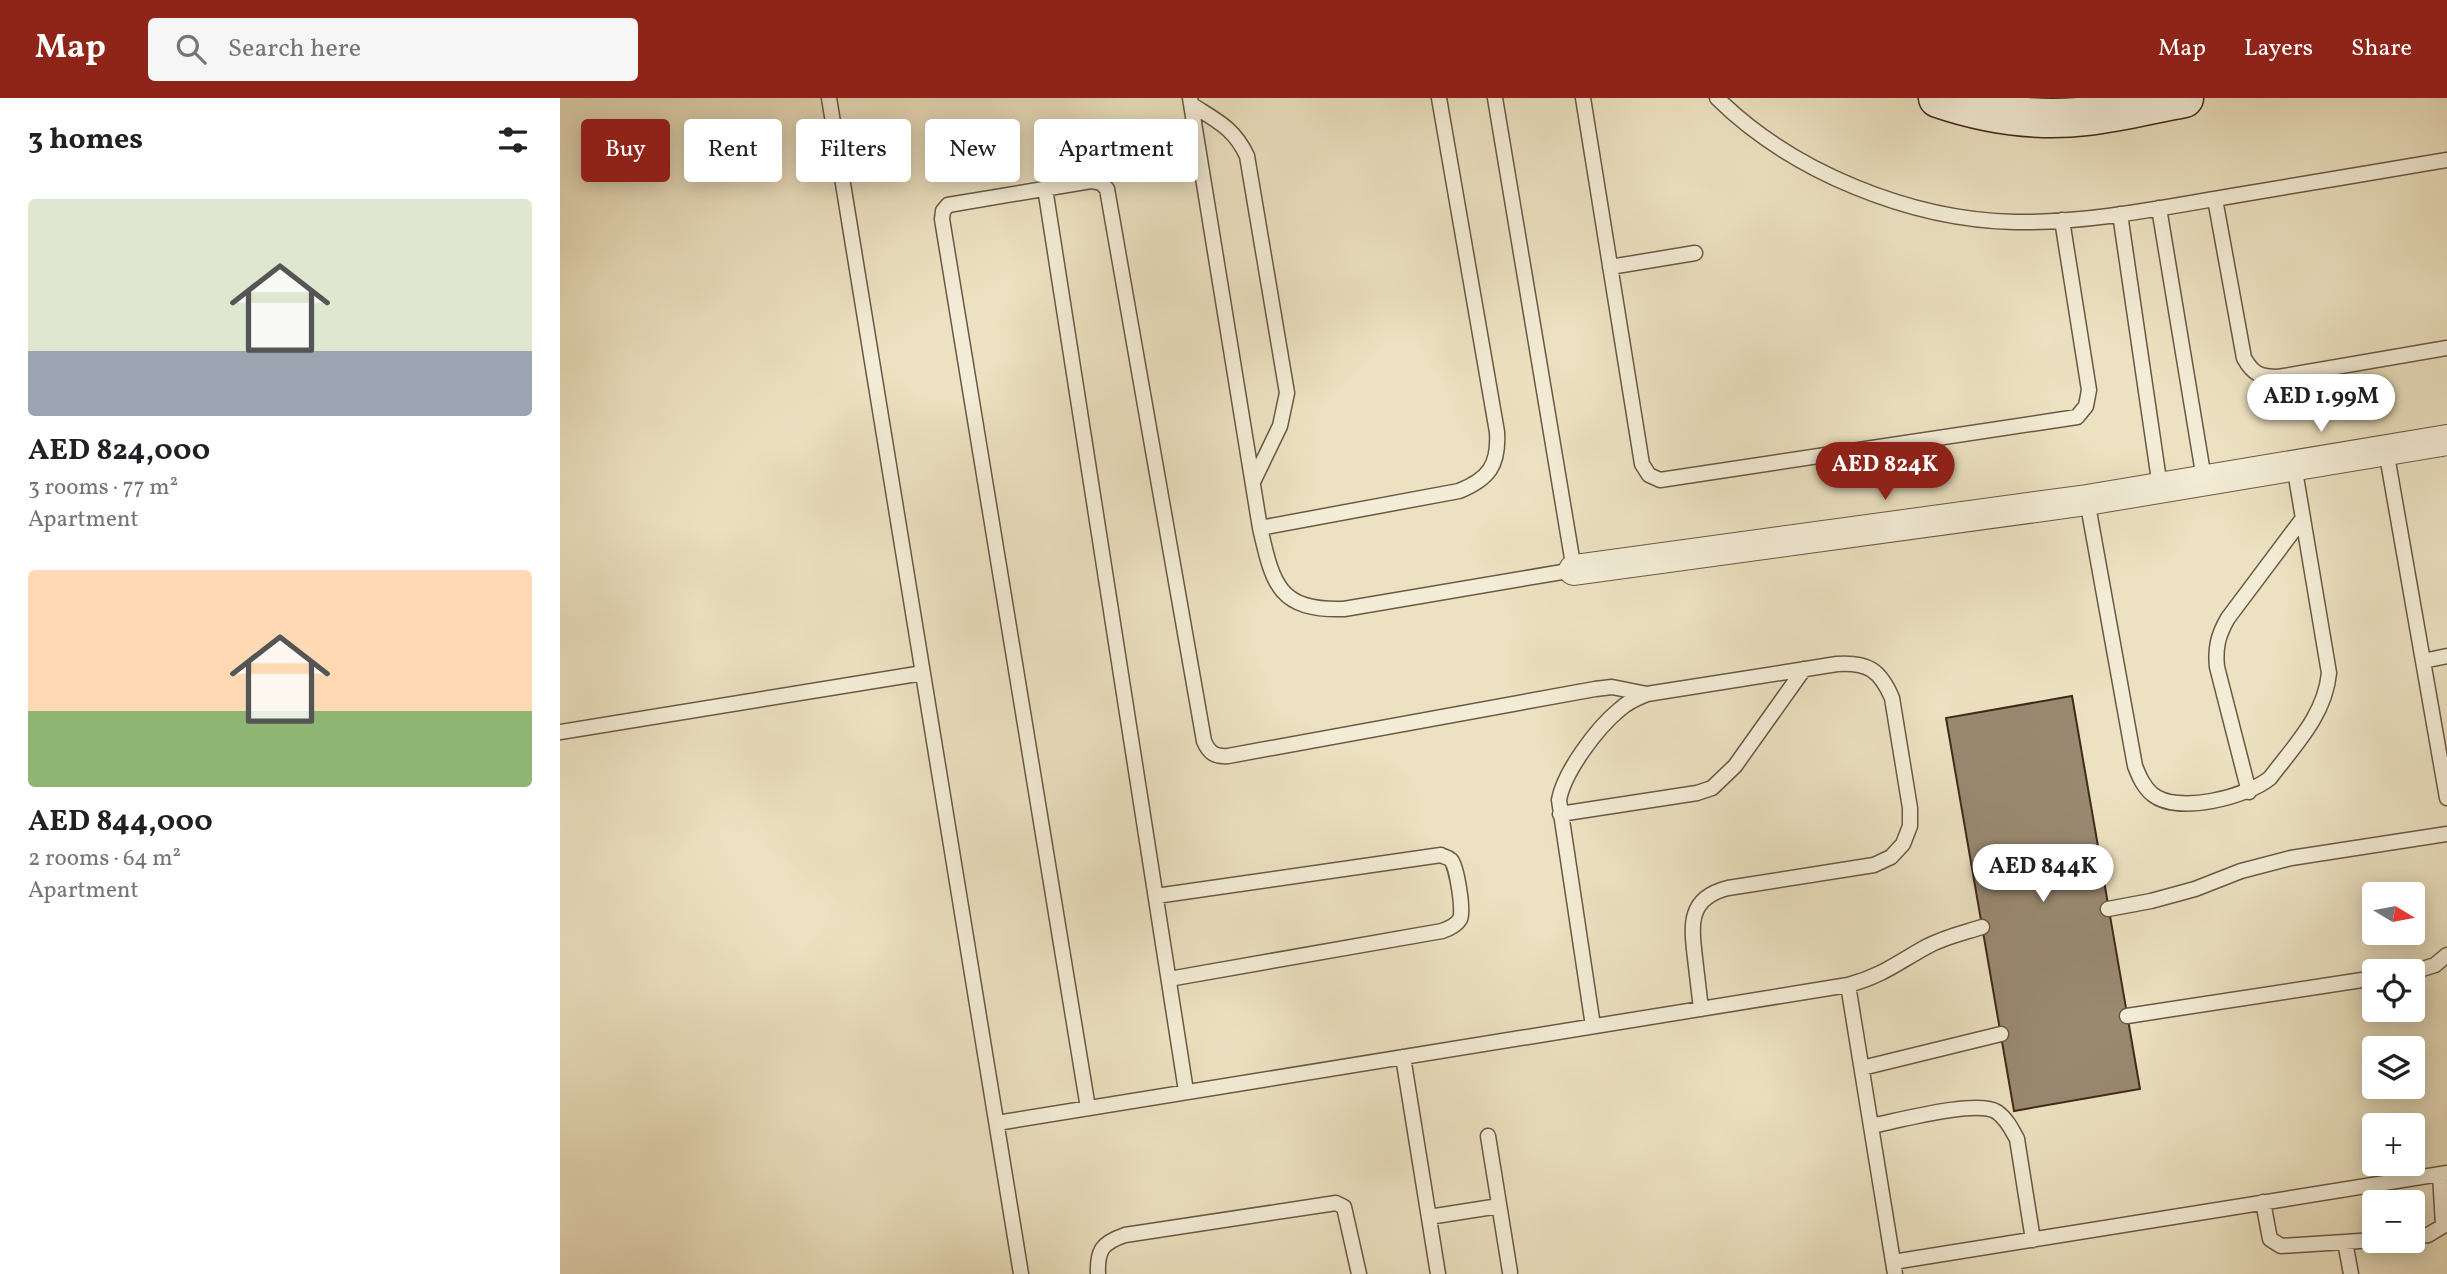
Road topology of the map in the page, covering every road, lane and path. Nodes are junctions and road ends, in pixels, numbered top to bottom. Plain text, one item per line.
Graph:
1 (829, 98) edge
2 (1439, 98) edge
3 (1495, 98) edge
4 (1583, 98) edge
5 (1717, 98) edge
6 (1938, 98) edge
7 (2184, 98) edge
8 (2020, 101) dead end
9 (1191, 102) edge
10 (2104, 109) junction
11 (2447, 160) edge
12 (1045, 188) junction
13 (2215, 199) junction
14 (2159, 208) junction
15 (2120, 214) junction
16 (2062, 220) junction
17 (1695, 253) dead end
18 (1610, 267) junction
19 (2447, 348) edge
20 (2447, 440) edge
21 (2386, 450) junction
22 (2294, 465) junction
23 (2204, 479) junction
24 (1253, 482) junction
25 (2160, 487) junction
26 (2087, 500) junction
27 (2304, 518) junction
28 (1261, 528) junction
29 (1574, 570) junction
30 (2447, 656) edge
31 (2423, 661) junction
32 (1804, 669) junction
33 (923, 673) junction
34 (1647, 694) junction
35 (560, 732) edge
36 (2249, 792) junction
37 (2447, 798) edge
38 (1560, 814) junction
39 (2447, 834) edge
40 (1156, 896) junction
41 (2108, 909) dead end
42 (1982, 927) dead end
43 (2447, 955) edge
44 (2425, 968) edge
45 (1169, 979) junction
46 (2362, 980) edge
47 (1848, 985) junction
48 (1701, 1009) junction
49 (2127, 1016) dead end
50 (1593, 1026) junction
51 (2001, 1034) dead end
52 (1403, 1057) junction
53 (1862, 1068) junction
54 (1186, 1091) junction
55 (1088, 1108) junction
56 (997, 1123) junction
57 (1871, 1126) junction
58 (1488, 1136) dead end
59 (2444, 1174) edge
60 (2263, 1202) junction
61 (1499, 1206) junction
62 (1429, 1217) junction
63 (2425, 1236) edge
64 (2033, 1240) junction
65 (2362, 1241) edge
66 (2345, 1242) junction
67 (1894, 1268) edge
68 (1510, 1272) dead end
69 (1021, 1274) edge
70 (1098, 1274) edge
71 (1359, 1274) edge
72 (1438, 1274) edge
73 (2351, 1274) edge

1 - 33 lane
2 - 28 lane
3 - 29 lane
4 - 18 lane
5 - 16 lane
6 - 10 street
7 - 10 street
8 - 10 lane
9 - 24 lane
9 - 24 lane
11 - 13 lane
12 - 34 lane
12 - 40 lane
12 - 55 lane
13 - 14 lane
13 - 19 lane
14 - 15 lane
14 - 23 lane
15 - 16 lane
15 - 25 lane
16 - 18 lane
17 - 18 lane
20 - 21 street
21 - 22 street
21 - 31 lane
22 - 23 street
22 - 27 lane
23 - 25 street
24 - 28 lane
25 - 26 street
26 - 29 street
26 - 36 lane
27 - 36 lane
27 - 36 lane
28 - 29 lane
30 - 31 lane
31 - 37 lane
32 - 34 lane
32 - 38 lane
32 - 48 lane
33 - 35 lane
33 - 56 lane
34 - 38 lane
38 - 50 lane
39 - 41 lane
40 - 45 lane
40 - 45 lane
42 - 47 lane
43 - 44 lane
45 - 54 lane
46 - 49 lane
47 - 48 lane
47 - 53 lane
48 - 50 lane
50 - 52 lane
51 - 53 lane
52 - 54 lane
52 - 62 lane
53 - 57 lane
54 - 55 lane
55 - 56 lane
56 - 69 lane
57 - 64 lane
57 - 67 lane
58 - 61 lane
59 - 60 lane
59 - 63 lane
60 - 64 lane
60 - 66 lane
61 - 62 lane
61 - 68 lane
62 - 72 lane
64 - 67 lane
65 - 66 lane
66 - 73 lane
70 - 71 lane

